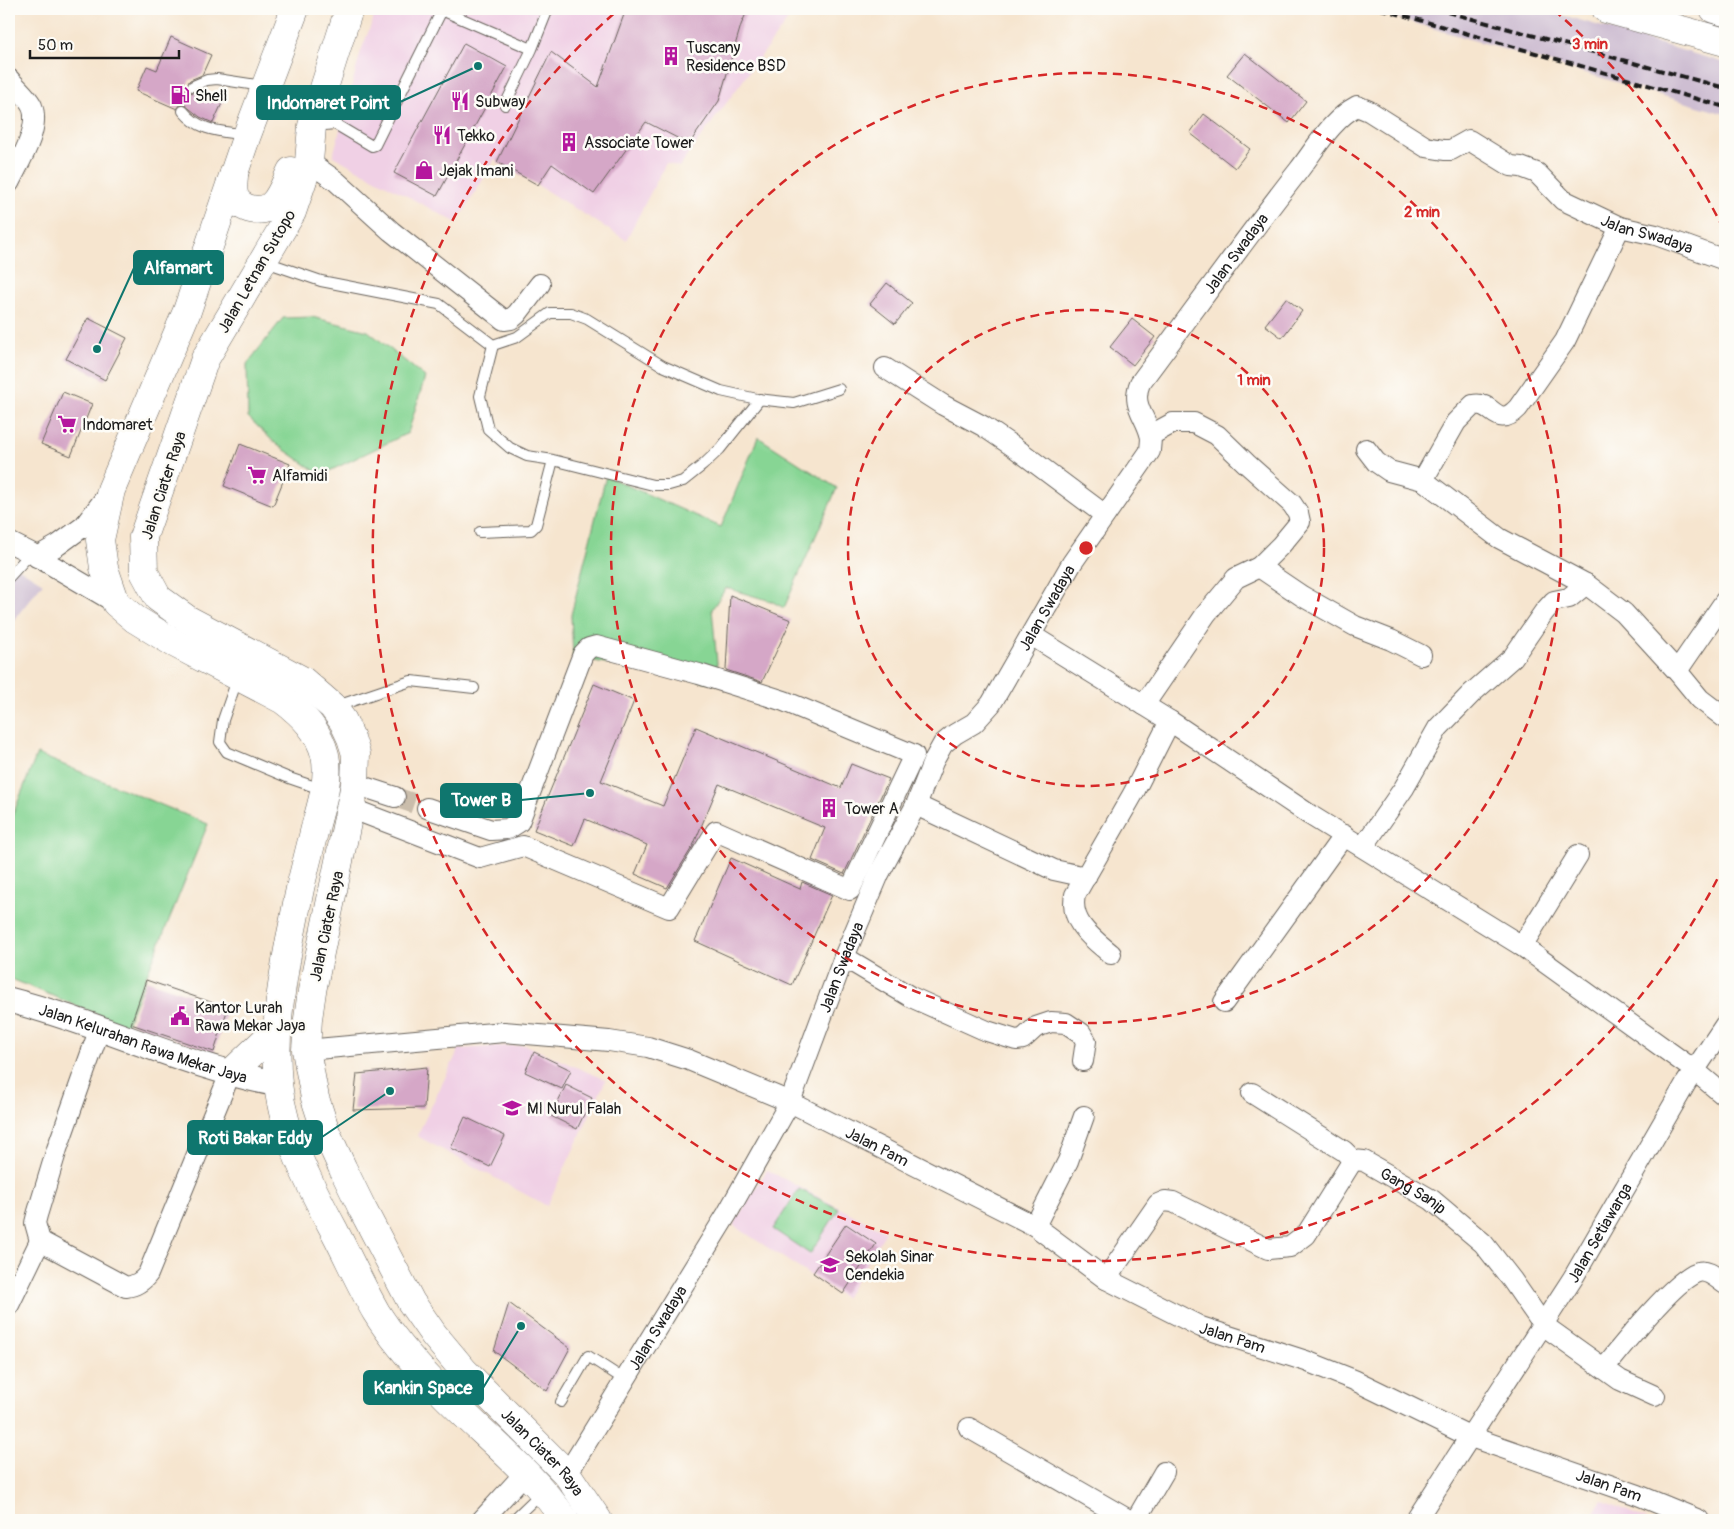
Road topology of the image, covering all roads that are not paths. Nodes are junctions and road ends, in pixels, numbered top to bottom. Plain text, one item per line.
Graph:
1 (295, 9) edge
2 (349, 9) edge
3 (440, 9) edge
4 (548, 9) edge
5 (1606, 9) edge
6 (1714, 9) edge
7 (1725, 12) edge
8 (1725, 42) edge
9 (532, 48) junction
10 (9, 79) edge
11 (193, 86) dead end
12 (264, 86) junction
13 (504, 105) dead end
14 (183, 111) dead end
15 (312, 126) junction
16 (247, 135) junction
17 (309, 162) junction
18 (234, 174) junction
19 (9, 183) edge
20 (1620, 227) junction
21 (1725, 260) edge
22 (263, 261) junction
23 (540, 284) dead end
24 (493, 345) junction
25 (205, 359) joint
26 (885, 368) dead end
27 (839, 389) dead end
28 (760, 399) junction
29 (1151, 435) junction
30 (1366, 448) dead end
31 (553, 460) junction
32 (1424, 480) junction
33 (111, 490) junction
34 (1105, 515) junction
35 (480, 532) dead end
36 (9, 542) edge
37 (34, 555) junction
38 (1259, 567) junction
39 (9, 577) edge
40 (1586, 584) junction
41 (1725, 601) edge
42 (116, 603) junction
43 (1031, 635) junction
44 (1421, 655) dead end
45 (1677, 671) junction
46 (238, 677) junction
47 (474, 688) dead end
48 (1144, 705) junction
49 (333, 707) junction
50 (1725, 718) edge
51 (1170, 721) junction
52 (324, 790) junction
53 (353, 796) junction
54 (395, 797) tunnel mouth
55 (916, 805) junction
56 (427, 808) tunnel mouth
57 (1344, 835) junction
58 (1363, 847) junction
59 (1578, 855) dead end
60 (1086, 877) junction
61 (1522, 946) junction
62 (1111, 954) dead end
63 (844, 957) junction
64 (9, 1000) edge
65 (1224, 1002) dead end
66 (1725, 1025) edge
67 (100, 1028) junction
68 (278, 1028) junction
69 (306, 1050) junction
70 (1083, 1061) dead end
71 (1694, 1070) junction
72 (230, 1074) junction
73 (278, 1084) junction
74 (1252, 1093) dead end
75 (1725, 1096) edge
76 (790, 1102) junction
77 (1084, 1116) dead end
78 (1353, 1160) junction
79 (1035, 1226) junction
80 (40, 1241) junction
81 (1106, 1279) junction
82 (1725, 1284) edge
83 (9, 1305) edge
84 (1543, 1325) junction
85 (1604, 1368) junction
86 (625, 1380) junction
87 (1655, 1396) dead end
88 (561, 1402) dead end
89 (969, 1428) dead end
90 (1471, 1437) junction
91 (1164, 1472) dead end
92 (567, 1474) junction
93 (535, 1481) junction
94 (593, 1512) edge
95 (482, 1520) edge
96 (513, 1520) edge
97 (565, 1520) edge
98 (1129, 1520) edge
99 (1136, 1520) edge
100 (1416, 1520) edge
101 (1699, 1520) edge

1 - 12 main road
2 - 15 main road, Jalan Letnan Sutopo
3 - 9 lane
3 - 15 lane
4 - 9 lane
5 - 8 main road
6 - 7 main road
9 - 13 lane
10 - 19 street
11 - 12 lane
12 - 16 main road
14 - 16 lane
15 - 17 main road, Jalan Letnan Sutopo
15 - 18 main road
16 - 18 main road
17 - 22 main road, Jalan Letnan Sutopo
17 - 23 street
18 - 33 main road
20 - 21 street, Jalan Swadaya
20 - 29 street, Jalan Swadaya
20 - 32 street
22 - 24 lane
22 - 25 main road, Jalan Letnan Sutopo
24 - 28 lane
24 - 31 lane
25 - 49 main road, Jalan Ciater Raya
26 - 34 street
27 - 28 lane
28 - 31 lane
29 - 34 street, Jalan Swadaya
29 - 38 street
30 - 32 street
31 - 35 lane
32 - 40 street
33 - 37 street
33 - 42 main road
34 - 43 street, Jalan Swadaya
36 - 37 street
37 - 39 lane
37 - 42 street
38 - 44 street
38 - 48 street
40 - 45 street
40 - 58 street
41 - 45 street
42 - 46 main road, Jalan Ciater Raya
43 - 48 street
43 - 55 street, Jalan Swadaya
45 - 50 street
46 - 52 main road, Jalan Ciater Raya
46 - 52 lane
47 - 49 lane
48 - 51 street
49 - 53 main road, Jalan Ciater Raya
51 - 57 street
51 - 60 street
52 - 68 main road, Jalan Ciater Raya
53 - 54 street
53 - 56 street
53 - 69 main road, Jalan Ciater Raya
55 - 60 street
55 - 63 street, Jalan Swadaya
57 - 58 street
57 - 65 street
58 - 61 street
59 - 61 street
60 - 62 street
61 - 71 street
63 - 70 street
63 - 76 street, Jalan Swadaya
64 - 67 street, Jalan Kelurahan Rawa Mekar Jaya
66 - 71 street, Jalan Setiawarga
67 - 72 street, Jalan Kelurahan Rawa Mekar Jaya
67 - 80 street
68 - 72 main road
68 - 73 main road, Jalan Ciater Raya
69 - 76 street, Jalan Pam
69 - 92 main road, Jalan Ciater Raya
71 - 75 street
71 - 84 street, Jalan Setiawarga
72 - 73 street, Jalan Kelurahan Rawa Mekar Jaya
72 - 80 street
73 - 93 main road, Jalan Ciater Raya
74 - 78 street, Gang Sanip
76 - 79 street, Jalan Pam
76 - 86 street, Jalan Swadaya
77 - 79 street
78 - 81 street
78 - 84 street, Gang Sanip
79 - 81 street, Jalan Pam
80 - 83 street
81 - 90 street, Jalan Pam
82 - 85 street
84 - 85 street
84 - 90 street, Jalan Setiawarga
85 - 87 street
86 - 88 lane
86 - 92 street, Jalan Swadaya
89 - 98 street
90 - 100 street, Jalan Setiawarga
90 - 101 street, Jalan Pam
91 - 99 street
92 - 94 main road, Jalan Ciater Raya
93 - 95 street
93 - 96 lane
93 - 97 main road, Jalan Ciater Raya
94 - 97 main road

